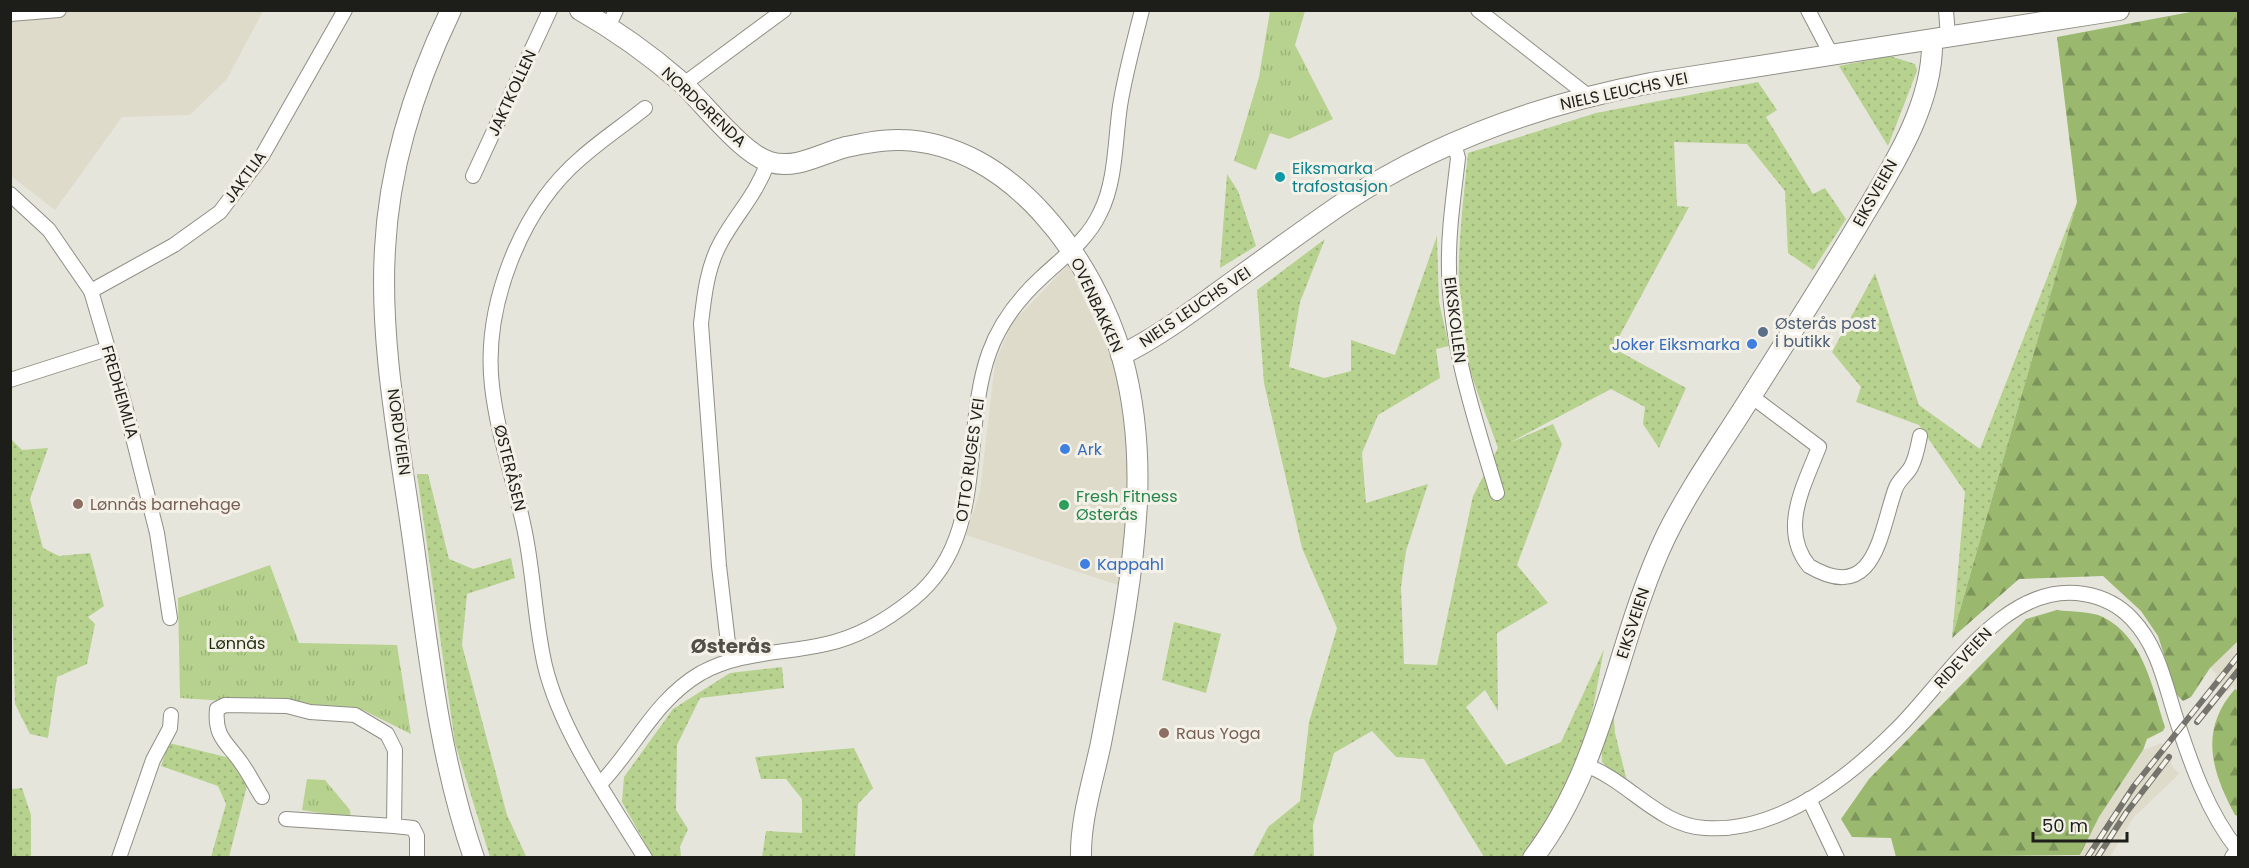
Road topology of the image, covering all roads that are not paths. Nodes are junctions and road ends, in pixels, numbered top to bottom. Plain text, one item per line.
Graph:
1 (59, 10) edge
2 (345, 10) edge
3 (451, 10) edge
4 (550, 10) edge
5 (580, 10) edge
6 (784, 10) edge
7 (1142, 10) edge
8 (1478, 10) edge
9 (1808, 10) edge
10 (1946, 10) edge
11 (2119, 10) edge
12 (10, 14) edge
13 (612, 19) edge
14 (1940, 39) junction
15 (1832, 56) junction
16 (684, 84) junction
17 (1587, 96) junction
18 (645, 108) dead end
19 (1455, 142) junction
20 (768, 162) junction
21 (473, 176) dead end
22 (10, 194) edge
23 (1072, 251) junction
24 (91, 291) junction
25 (107, 349) junction
26 (1121, 355) junction
27 (10, 380) edge
28 (1751, 396) junction
29 (1920, 436) dead end
30 (1497, 493) dead end
31 (170, 618) dead end
32 (730, 660) junction
33 (171, 715) dead end
34 (1585, 765) junction
35 (600, 783) junction
36 (262, 797) dead end
37 (1809, 799) junction
38 (286, 819) dead end
39 (394, 826) junction
40 (2238, 852) edge
41 (118, 858) edge
42 (417, 858) edge
43 (474, 858) edge
44 (645, 858) edge
45 (1081, 858) edge
46 (1533, 858) edge
47 (1837, 858) edge
48 (2235, 858) edge

1 - 12 street
2 - 24 street, JAKTLIA
3 - 43 street, NORDVEIEN
4 - 21 street, JAKTKOLLEN
5 - 13 street, NORDGRENDA
6 - 16 street
7 - 23 street, OTTO RUGES VEI
8 - 17 street
9 - 15 street
10 - 14 street, EIKSVEIEN
11 - 14 street, NIELS LEUCHS VEI
13 - 16 street, NORDGRENDA
14 - 15 street, NIELS LEUCHS VEI
14 - 28 street, EIKSVEIEN
15 - 17 street, NIELS LEUCHS VEI
16 - 20 street, NORDGRENDA
17 - 19 street, NIELS LEUCHS VEI
18 - 35 street, ØSTERÅSEN
19 - 26 street, NIELS LEUCHS VEI
19 - 30 street, EIKSKOLLEN
20 - 23 street, OVENBAKKEN
20 - 32 street
22 - 24 street, FREDHEIMLIA
23 - 26 street, OVENBAKKEN
23 - 32 street, OTTO RUGES VEI
24 - 25 street, FREDHEIMLIA
25 - 27 street
25 - 31 street, FREDHEIMLIA
26 - 45 street, OVENBAKKEN
28 - 29 street
28 - 34 street, EIKSVEIEN
32 - 35 street, OTTO RUGES VEI
33 - 41 street
34 - 37 street, RIDEVEIEN
34 - 46 street, EIKSVEIEN
35 - 44 street, ØSTERÅSEN
36 - 39 street
37 - 40 street, RIDEVEIEN
37 - 47 street
38 - 39 street
39 - 42 street
40 - 48 street

